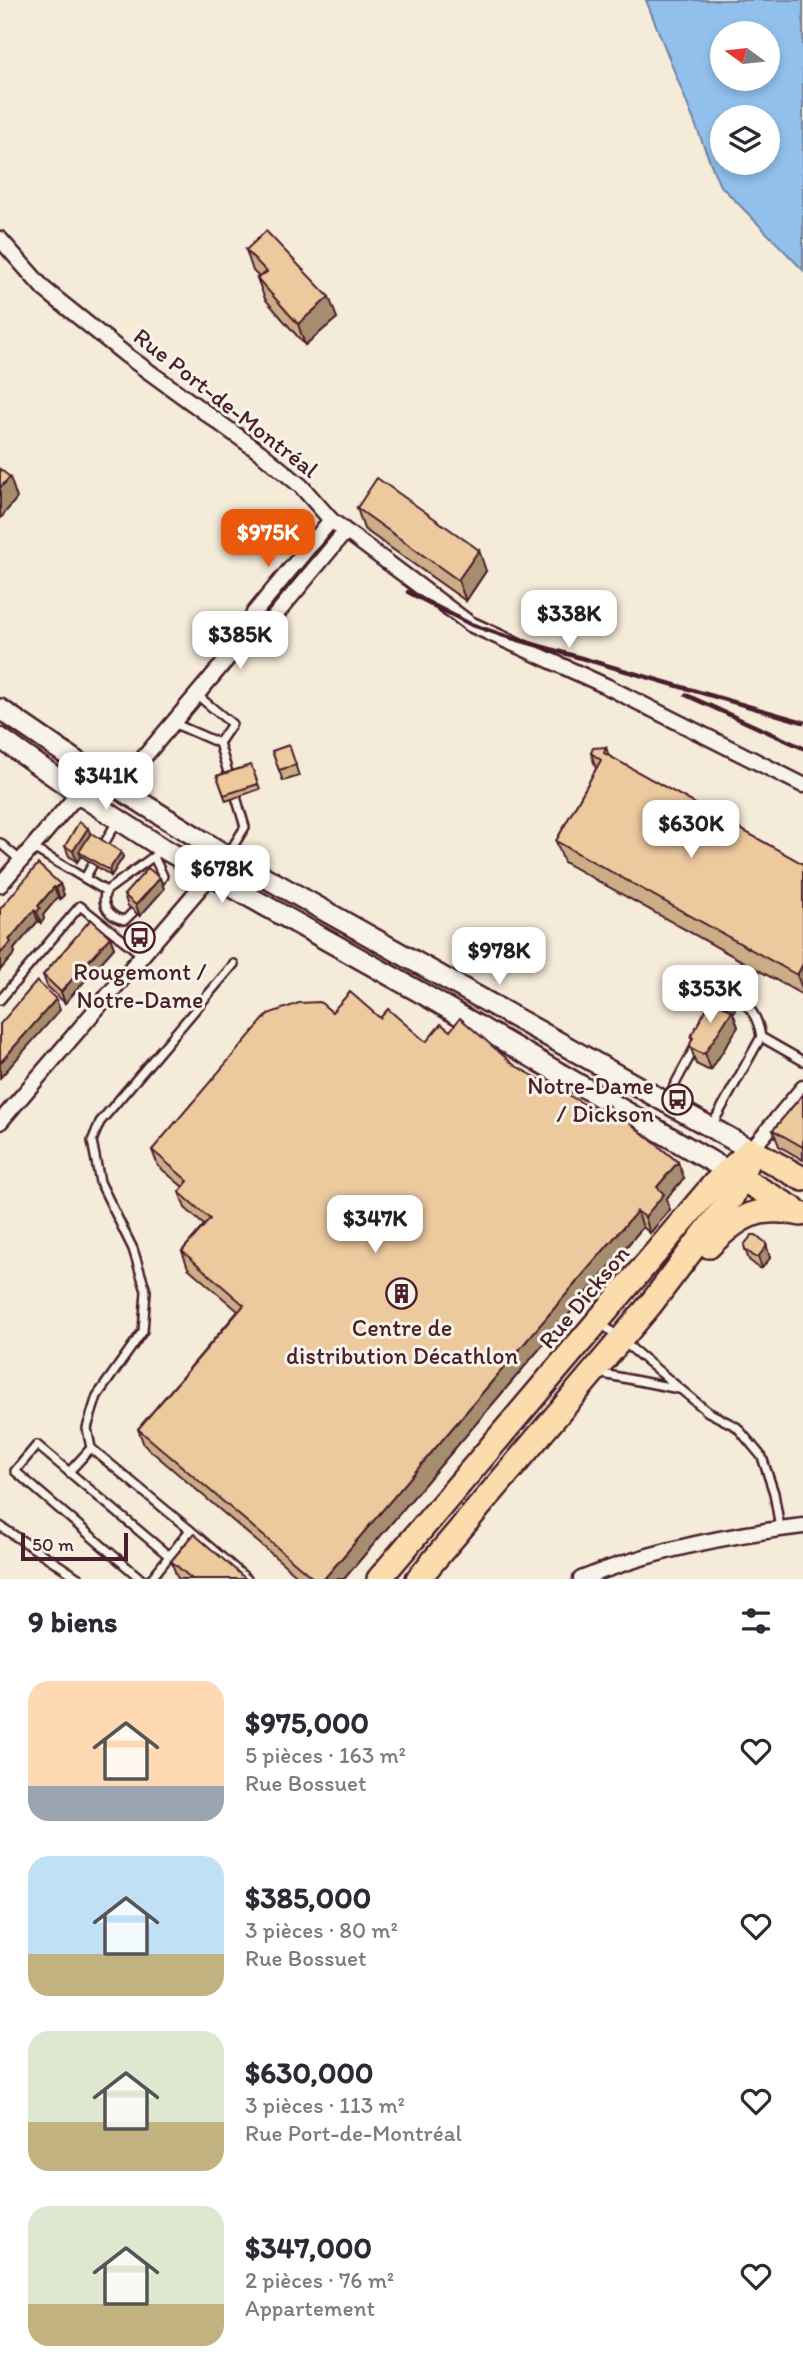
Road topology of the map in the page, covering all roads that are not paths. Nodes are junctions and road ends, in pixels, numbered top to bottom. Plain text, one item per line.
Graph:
1 (0, 239) edge
2 (331, 520) junction
3 (345, 532) junction
4 (243, 640) junction
5 (197, 695) junction
6 (0, 709) edge
7 (173, 723) junction
8 (0, 738) edge
9 (219, 743) junction
10 (803, 785) edge
11 (118, 788) junction
12 (82, 796) junction
13 (118, 820) junction
14 (0, 842) edge
15 (32, 847) junction
16 (159, 853) junction
17 (227, 856) junction
18 (21, 861) junction
19 (211, 876) junction
20 (85, 878) junction
21 (0, 885) edge
22 (106, 891) junction
23 (150, 893) edge
24 (143, 902) edge
25 (143, 956) junction
26 (234, 964) dead end
27 (435, 974) junction
28 (423, 994) junction
29 (0, 1000) edge
30 (719, 1003) edge
31 (701, 1036) edge
32 (761, 1037) junction
33 (803, 1061) edge
34 (803, 1088) edge
35 (665, 1103) junction
36 (0, 1122) edge
37 (710, 1128) junction
38 (751, 1150) junction
39 (734, 1174) junction
40 (803, 1179) edge
41 (802, 1214) edge
42 (650, 1305) junction
43 (598, 1320) junction
44 (621, 1340) junction
45 (594, 1372) junction
46 (680, 1389) junction
47 (502, 1434) junction
48 (92, 1448) junction
49 (526, 1453) junction
50 (69, 1472) junction
51 (446, 1500) junction
52 (469, 1519) junction
53 (0, 1526) edge
54 (803, 1526) edge
55 (780, 1528) junction
56 (190, 1530) junction
57 (169, 1556) junction
58 (80, 1579) edge
59 (141, 1579) edge
60 (151, 1579) edge
61 (247, 1579) edge
62 (379, 1579) edge
63 (418, 1579) edge
64 (581, 1579) edge

1 - 2 street, Rue Port-de-Montréal
2 - 3 street, Rue Port-de-Montréal
2 - 4 street
3 - 4 street
3 - 10 street, Rue Port-de-Montréal
4 - 5 street
5 - 7 street
5 - 9 lane
6 - 11 main road
7 - 9 lane
7 - 11 street
8 - 12 main road
9 - 17 lane
11 - 12 street
11 - 17 main road
12 - 13 main road
12 - 15 street
13 - 16 main road
13 - 20 lane
14 - 18 lane
15 - 18 street
15 - 20 lane
16 - 19 main road
16 - 22 lane
16 - 23 lane
17 - 19 street
17 - 27 main road
18 - 21 street
19 - 25 street
19 - 28 main road
20 - 22 lane
22 - 24 lane
25 - 29 lane
25 - 36 street
26 - 48 lane
27 - 28 main road
27 - 35 main road
28 - 39 main road
30 - 32 lane
31 - 35 lane
32 - 33 lane
32 - 37 lane
34 - 38 street, Rue Dickson
35 - 37 main road
37 - 38 main road
38 - 39 main road, Rue Dickson
38 - 40 main road
39 - 41 main road
39 - 42 main road, Rue Dickson
39 - 43 main road, Rue Dickson
41 - 42 main road
42 - 44 main road, Rue Dickson
43 - 44 lane
43 - 47 main road, Rue Dickson
44 - 45 main road, Rue Dickson
44 - 46 lane
45 - 46 lane
45 - 49 main road, Rue Dickson
46 - 55 lane
47 - 49 main road
47 - 51 main road, Rue Dickson
48 - 50 lane
48 - 56 lane
49 - 52 main road, Rue Dickson
50 - 57 lane
50 - 59 lane
51 - 52 main road
51 - 62 main road, Rue Dickson
52 - 63 main road, Rue Dickson
53 - 58 lane
54 - 55 street
55 - 64 street
56 - 57 lane
56 - 61 lane
57 - 60 lane

